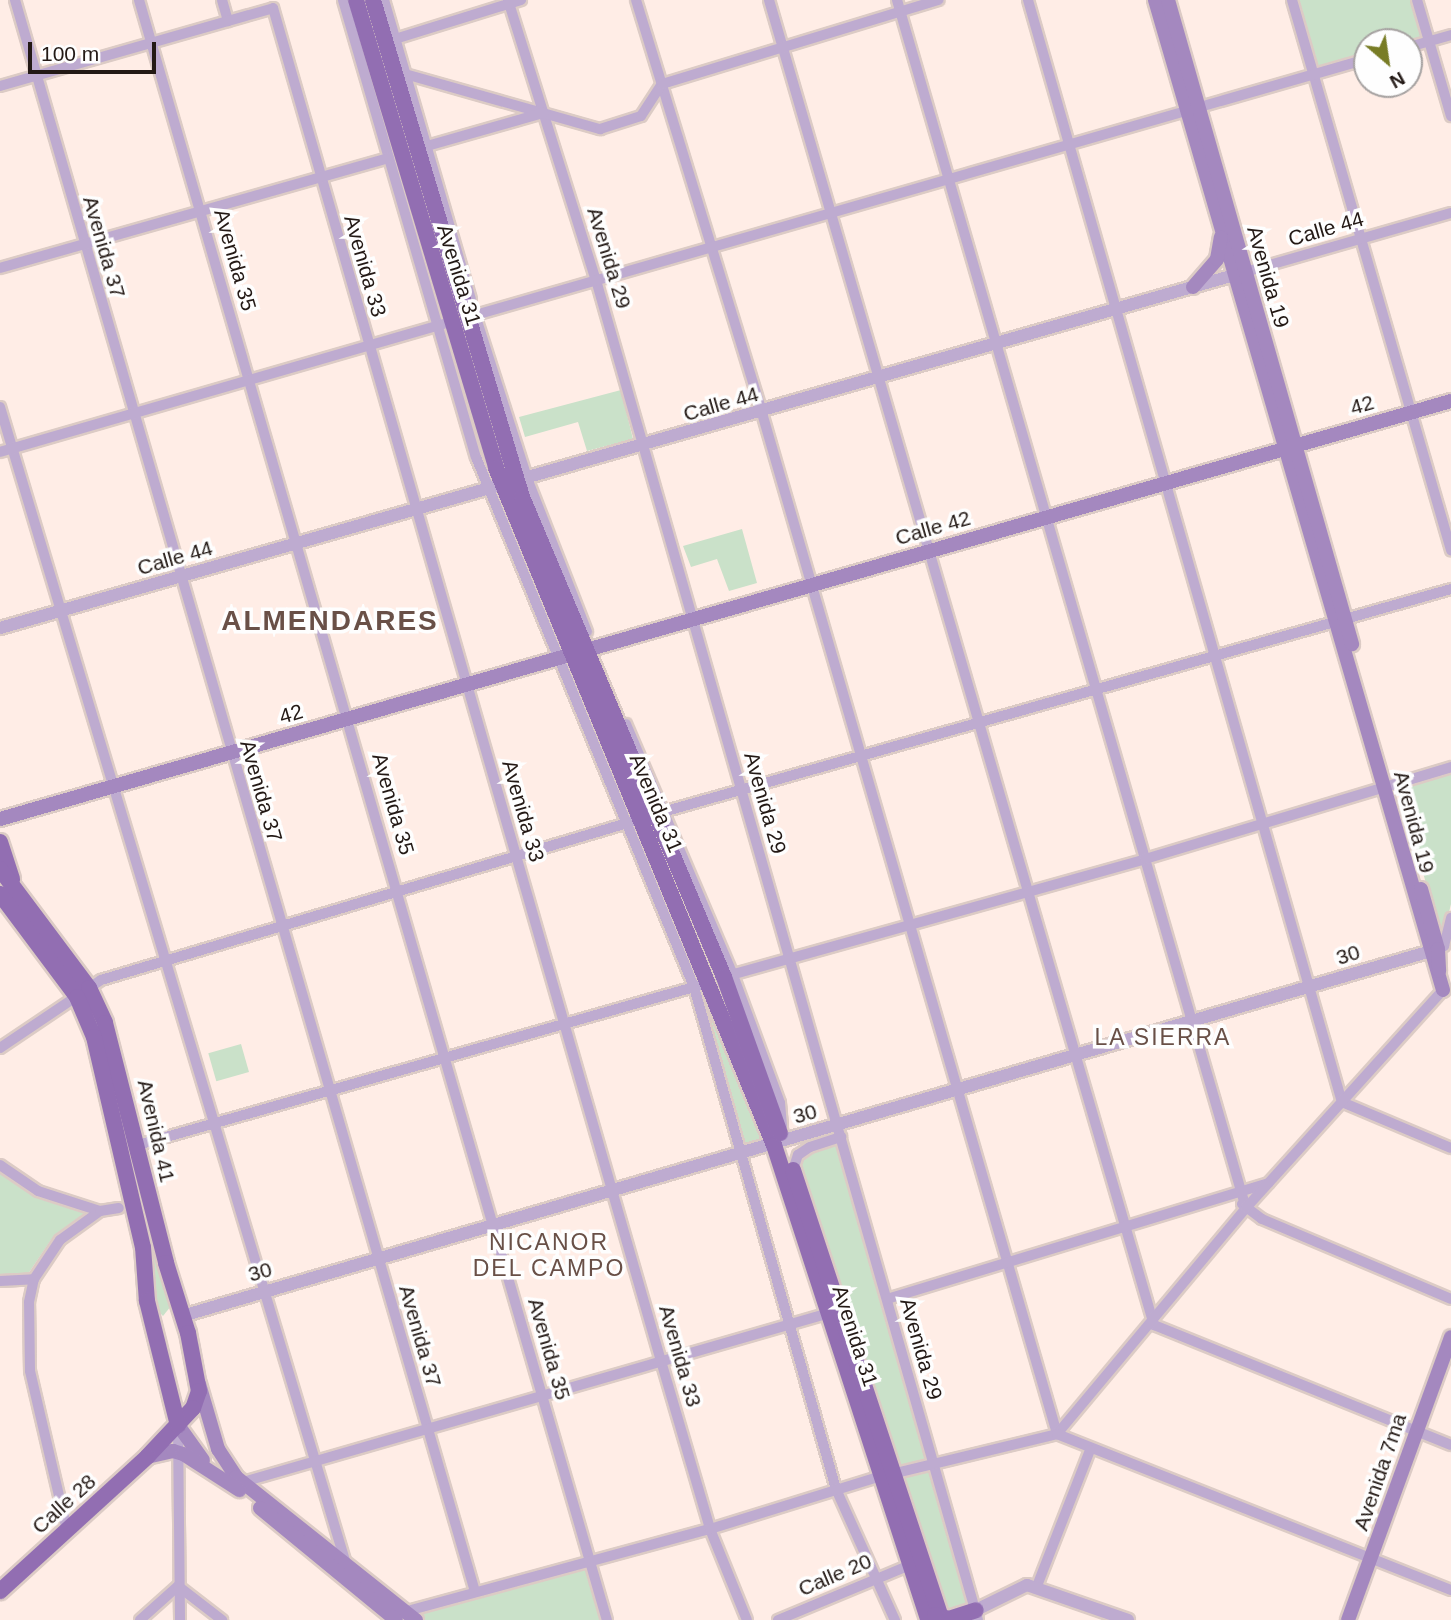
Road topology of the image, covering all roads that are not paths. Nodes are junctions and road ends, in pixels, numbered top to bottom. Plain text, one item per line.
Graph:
1 (15, 0) edge
2 (139, 0) edge
3 (222, 0) edge
4 (343, 0) edge
5 (356, 0) edge
6 (373, 0) edge
7 (384, 0) edge
8 (636, 0) edge
9 (769, 0) edge
10 (939, 0) edge
11 (1028, 0) edge
12 (1155, 0) edge
13 (1168, 0) edge
14 (1292, 0) edge
15 (1417, 0) edge
16 (513, 1) edge
17 (899, 5) edge
18 (228, 21) junction
19 (1451, 35) edge
20 (395, 39) junction
21 (1429, 41) junction
22 (151, 43) junction
23 (1423, 43) edge
24 (783, 45) junction
25 (1353, 63) edge
26 (405, 74) junction
27 (1314, 74) junction
28 (36, 76) junction
29 (662, 84) junction
30 (0, 86) edge
31 (1193, 109) junction
32 (543, 113) junction
33 (1451, 116) edge
34 (1069, 144) junction
35 (427, 146) junction
36 (389, 158) junction
37 (320, 177) junction
38 (950, 178) junction
39 (832, 212) junction
40 (201, 213) junction
41 (1451, 213) edge
42 (1221, 229) junction
43 (1362, 238) junction
44 (83, 246) junction
45 (713, 246) junction
46 (0, 268) edge
47 (1239, 274) junction
48 (596, 280) junction
49 (1193, 287) junction
50 (1117, 308) junction
51 (457, 320) junction
52 (997, 344) junction
53 (368, 346) junction
54 (878, 379) junction
55 (250, 380) junction
56 (1451, 401) edge
57 (0, 407) edge
58 (1412, 412) junction
59 (762, 413) junction
60 (131, 414) junction
61 (643, 446) junction
62 (1289, 448) junction
63 (12, 449) junction
64 (0, 452) edge
65 (508, 483) junction
66 (1167, 483) junction
67 (415, 510) junction
68 (1047, 517) junction
69 (296, 544) junction
70 (1450, 544) edge
71 (929, 552) junction
72 (180, 577) junction
73 (811, 585) junction
74 (1451, 589) edge
75 (62, 610) junction
76 (691, 620) junction
77 (1340, 620) junction
78 (0, 628) edge
79 (576, 653) junction
80 (1216, 655) junction
81 (466, 685) junction
82 (1096, 689) junction
83 (349, 719) junction
84 (979, 722) junction
85 (230, 754) junction
86 (862, 755) junction
87 (1451, 767) edge
88 (1388, 785) junction
89 (112, 787) junction
90 (741, 789) junction
91 (647, 817) junction
92 (0, 819) edge
93 (1264, 824) junction
94 (0, 842) edge
95 (517, 859) junction
96 (1145, 859) junction
97 (0, 869) edge
98 (398, 892) junction
99 (1027, 892) junction
100 (7, 902) edge
101 (1451, 918) edge
102 (910, 925) junction
103 (281, 926) junction
104 (1433, 950) junction
105 (791, 958) junction
106 (166, 960) junction
107 (715, 980) junction
108 (1309, 990) junction
109 (1447, 991) edge
110 (83, 993) junction
111 (566, 1024) junction
112 (1192, 1024) junction
113 (0, 1048) edge
114 (1076, 1058) junction
115 (447, 1060) junction
116 (329, 1093) junction
117 (956, 1093) junction
118 (1342, 1102) junction
119 (216, 1124) junction
120 (840, 1132) junction
121 (779, 1144) junction
122 (138, 1145) junction
123 (1451, 1148) edge
124 (739, 1155) junction
125 (0, 1165) edge
126 (793, 1170) junction
127 (1269, 1183) junction
128 (130, 1189) junction
129 (614, 1191) junction
130 (1241, 1192) junction
131 (1228, 1196) junction
132 (119, 1208) junction
133 (1246, 1209) junction
134 (100, 1211) junction
135 (136, 1219) junction
136 (494, 1226) junction
137 (1123, 1229) junction
138 (379, 1259) junction
139 (1007, 1265) junction
140 (34, 1279) junction
141 (0, 1281) edge
142 (264, 1293) junction
143 (887, 1299) junction
144 (1451, 1299) edge
145 (826, 1314) junction
146 (182, 1316) junction
147 (790, 1324) junction
148 (1154, 1325) junction
149 (1451, 1337) edge
150 (159, 1349) junction
151 (661, 1361) junction
152 (198, 1386) junction
153 (168, 1389) junction
154 (542, 1396) junction
155 (175, 1417) junction
156 (427, 1429) junction
157 (1416, 1429) junction
158 (1057, 1434) junction
159 (1451, 1445) edge
160 (1090, 1450) junction
161 (152, 1453) junction
162 (179, 1453) junction
163 (315, 1461) junction
164 (935, 1462) junction
165 (212, 1469) junction
166 (885, 1475) junction
167 (243, 1482) junction
168 (836, 1489) junction
169 (710, 1529) junction
170 (67, 1530) junction
171 (1372, 1558) junction
172 (591, 1562) junction
173 (346, 1564) junction
174 (908, 1566) junction
175 (875, 1578) junction
176 (353, 1585) junction
177 (178, 1586) junction
178 (1037, 1586) junction
179 (1451, 1590) edge
180 (0, 1591) edge
181 (475, 1592) junction
182 (934, 1613) edge
183 (399, 1617) edge
184 (973, 1617) edge
185 (140, 1620) edge
186 (180, 1620) edge
187 (222, 1620) edge
188 (607, 1620) edge
189 (747, 1620) edge
190 (778, 1620) edge
191 (895, 1620) edge
192 (1128, 1620) edge
193 (1348, 1620) edge

1 - 28 street, Avenida 37
2 - 22 street, Avenida 35
3 - 18 street
4 - 36 street, Avenida 31
5 - 51 main road, Avenida 31
6 - 51 main road, Avenida 31
7 - 20 street, Avenida 31
8 - 29 street
9 - 24 street
10 - 17 street
11 - 34 street
12 - 31 main road, Avenida 19
13 - 31 main road, Avenida 19
14 - 27 street
15 - 21 street
16 - 20 street
16 - 32 street, Avenida 29
17 - 24 street
17 - 38 street
18 - 22 street
18 - 37 street, Avenida 33
19 - 21 street
20 - 26 street, Avenida 31
21 - 23 street
21 - 33 street
22 - 28 street
22 - 40 street, Avenida 35
24 - 29 street
24 - 39 street
25 - 27 street
26 - 32 street
26 - 35 street, Avenida 31
27 - 31 street
27 - 43 street
28 - 30 street
28 - 44 street, Avenida 37
29 - 32 street
29 - 45 street
31 - 34 street
31 - 42 main road, Avenida 19
31 - 47 main road, Avenida 19
32 - 35 street
32 - 48 street, Avenida 29
34 - 38 street
34 - 50 street
35 - 51 street, Avenida 31
36 - 37 street
36 - 51 street, Avenida 31
37 - 40 street
37 - 53 street, Avenida 33
38 - 39 street
38 - 52 street
39 - 45 street
39 - 54 street
40 - 44 street
40 - 55 street, Avenida 35
41 - 43 street, Calle 44
42 - 47 main road, Avenida 19
42 - 49 main road
43 - 47 street, Calle 44
43 - 58 street
44 - 46 street
44 - 60 street, Avenida 37
45 - 48 street
45 - 59 street
47 - 49 street, Calle 44
47 - 62 main road, Avenida 19
48 - 51 street
48 - 61 street, Avenida 29
49 - 50 street, Calle 44
50 - 52 street, Calle 44
50 - 66 street
51 - 53 street
51 - 65 main road, Avenida 31
51 - 65 street, Avenida 31
52 - 54 street, Calle 44
52 - 68 street
53 - 55 street
53 - 67 street, Avenida 33
54 - 59 street, Calle 44
54 - 71 street
55 - 60 street
55 - 69 street, Avenida 35
56 - 58 main road, 42
57 - 63 street
58 - 62 main road, 42
58 - 70 street
59 - 61 street, Calle 44
59 - 73 street
60 - 63 street
60 - 72 street, Avenida 37
61 - 65 street, Calle 44
61 - 76 street, Avenida 29
62 - 66 main road, Calle 42
62 - 77 main road, Avenida 19
63 - 64 street
63 - 75 street
65 - 67 street, Calle 44
65 - 79 main road, Avenida 31
65 - 79 street, Avenida 31
66 - 68 main road, Calle 42
66 - 80 street
67 - 69 street, Calle 44
67 - 81 street, Avenida 33
68 - 71 main road, Calle 42
68 - 82 street
69 - 72 street, Calle 44
69 - 83 street, Avenida 35
71 - 73 main road, Calle 42
71 - 84 street
72 - 75 street, Calle 44
72 - 85 street, Avenida 37
73 - 76 main road, Calle 42
73 - 86 street
74 - 77 street
75 - 78 street, Calle 44
75 - 89 street
76 - 79 main road, Calle 42
76 - 90 street, Avenida 29
77 - 80 street
77 - 88 main road, Avenida 19
79 - 81 main road, 42
79 - 91 main road, Avenida 31
79 - 91 street, Avenida 31
80 - 82 street
80 - 93 street
81 - 83 main road, 42
81 - 95 street, Avenida 33
82 - 84 street
82 - 96 street
83 - 85 main road, 42
83 - 98 street, Avenida 35
84 - 86 street
84 - 99 street
85 - 89 main road, 42
85 - 103 street, Avenida 37
86 - 90 street
86 - 102 street
87 - 88 street
88 - 93 street
88 - 104 main road, Avenida 19
89 - 92 main road, 42
89 - 106 street
90 - 91 street
90 - 105 street, Avenida 29
91 - 95 street
91 - 107 main road, Avenida 31
91 - 107 street, Avenida 31
93 - 96 street
93 - 108 street
94 - 100 main road
95 - 98 street
95 - 111 street, Avenida 33
96 - 99 street
96 - 112 street
97 - 100 main road, Avenida 41
98 - 103 street
98 - 115 street, Avenida 35
99 - 102 street
99 - 114 street
100 - 110 main road, Avenida 41
101 - 104 street
102 - 105 street
102 - 117 street
103 - 106 street
103 - 116 street, Avenida 37
104 - 108 street, 30
104 - 109 main road, Avenida 19
105 - 107 street
105 - 120 street, Avenida 29
106 - 110 street
106 - 119 street
107 - 111 street
107 - 121 main road, Avenida 31
107 - 121 street, Avenida 31
107 - 124 street, Avenida 31
108 - 112 street, 30
108 - 118 street
109 - 118 street
110 - 113 street
110 - 122 main road, Avenida 41
110 - 128 main road, Avenida 41
111 - 115 street
111 - 129 street, Avenida 33
112 - 114 street, 30
112 - 130 street
114 - 117 street, 30
114 - 137 street
115 - 116 street
115 - 136 street, Avenida 35
116 - 119 street
116 - 138 street, Avenida 37
117 - 120 street, 30
117 - 139 street
118 - 123 street
118 - 127 street
119 - 122 street
119 - 142 street
120 - 121 street, 30
120 - 126 street
120 - 143 street, Avenida 29
121 - 124 street, 30
121 - 126 main road, Avenida 31
121 - 145 main road, Avenida 31
122 - 146 main road, Avenida 41
124 - 129 street, 30
124 - 147 street, Avenida 31
125 - 134 street
126 - 166 main road, Avenida 31
127 - 130 street
127 - 133 street
128 - 132 street
128 - 135 main road, Avenida 41
129 - 136 street, 30
129 - 151 street, Avenida 33
130 - 131 street
130 - 133 street
131 - 133 street
131 - 137 street
132 - 134 street
132 - 135 street
133 - 144 street
133 - 148 street
134 - 140 street
135 - 150 main road, Avenida 41
136 - 138 street, 30
136 - 154 street, Avenida 35
137 - 139 street
137 - 148 street
138 - 142 street, 30
138 - 156 street, Avenida 37
139 - 143 street
139 - 158 street
140 - 141 street
140 - 170 street
142 - 146 street, 30
142 - 163 street
143 - 164 street, Avenida 29
145 - 147 street
145 - 166 main road, Avenida 31
146 - 150 main road
146 - 152 main road, Avenida 41
147 - 151 street
147 - 168 street, Avenida 31
148 - 157 street
148 - 158 street
149 - 157 main road, Avenida 7ma
150 - 153 main road, Avenida 41
151 - 154 street
151 - 169 street, Avenida 33
152 - 153 main road
152 - 155 main road
152 - 167 main road
153 - 155 main road, Avenida 41
154 - 156 street
154 - 172 street, Avenida 35
155 - 161 main road, Calle 28
155 - 162 street
155 - 165 main road
156 - 163 street
156 - 181 street, Avenida 37
157 - 159 street
157 - 171 main road, Avenida 7ma
158 - 160 street
158 - 164 street
160 - 171 street
160 - 178 street
161 - 162 main road
161 - 170 main road, Calle 28
162 - 165 main road
162 - 177 street
163 - 167 street
163 - 173 street
164 - 166 street
164 - 184 street, Avenida 29
165 - 176 main road
166 - 168 street
166 - 174 main road, Avenida 31
166 - 182 main road, Avenida 31
167 - 173 main road
168 - 169 street
168 - 175 street, Avenida 31
169 - 172 street
169 - 189 street, Avenida 33
170 - 180 main road, Calle 28
171 - 179 street
171 - 193 main road, Avenida 7ma
172 - 181 street
172 - 188 street, Avenida 35
173 - 176 street
173 - 183 main road
174 - 175 street, Calle 20
174 - 182 main road, Avenida 31
175 - 190 street, Calle 20
175 - 191 street, Avenida 31
176 - 183 main road
177 - 185 street
177 - 186 street
177 - 187 street
178 - 184 street
178 - 192 street
181 - 183 street
182 - 184 main road

